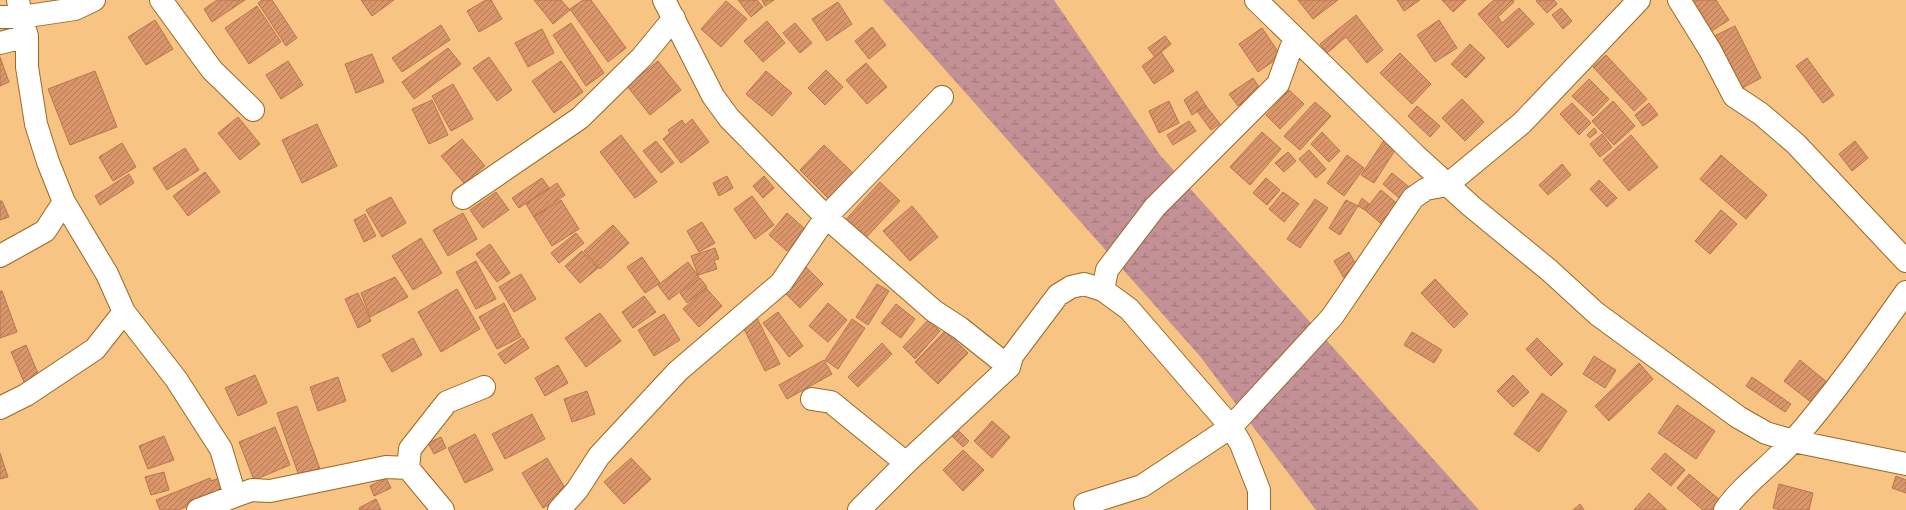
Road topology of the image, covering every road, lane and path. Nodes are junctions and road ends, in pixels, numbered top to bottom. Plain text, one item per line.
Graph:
1 (94, 0) edge
2 (161, 0) edge
3 (1256, 0) edge
4 (1639, 0) edge
5 (1679, 0) edge
6 (669, 9) edge
7 (16, 17) edge
8 (1300, 42) junction
9 (0, 43) edge
10 (942, 97) dead end
11 (253, 110) dead end
12 (1447, 185) junction
13 (464, 198) dead end
14 (64, 202) junction
15 (826, 217) junction
16 (0, 256) edge
17 (1906, 261) edge
18 (1103, 290) junction
19 (1906, 292) edge
20 (124, 312) junction
21 (1008, 367) junction
22 (484, 387) dead end
23 (812, 399) dead end
24 (0, 408) edge
25 (1231, 427) junction
26 (1793, 441) junction
27 (906, 463) junction
28 (1906, 464) edge
29 (408, 468) junction
30 (235, 496) junction
31 (1085, 504) dead end
32 (198, 510) edge
33 (443, 510) edge
34 (559, 510) edge
35 (859, 510) edge
36 (1259, 510) edge
37 (1725, 510) edge

1 - 7 street
2 - 11 street
3 - 8 street
4 - 12 street
5 - 17 street
6 - 13 street
6 - 15 street
7 - 9 street
7 - 14 street
8 - 12 street
8 - 18 street
10 - 15 street
12 - 25 street
12 - 26 street
14 - 16 street
14 - 20 street
15 - 21 street
15 - 34 street
18 - 21 street
18 - 25 street
19 - 26 street
20 - 24 street
20 - 30 street
21 - 27 street
22 - 29 street
23 - 27 street
25 - 31 street
25 - 36 street
26 - 28 street
26 - 37 street
27 - 35 street
29 - 30 street
29 - 33 street
30 - 32 street

